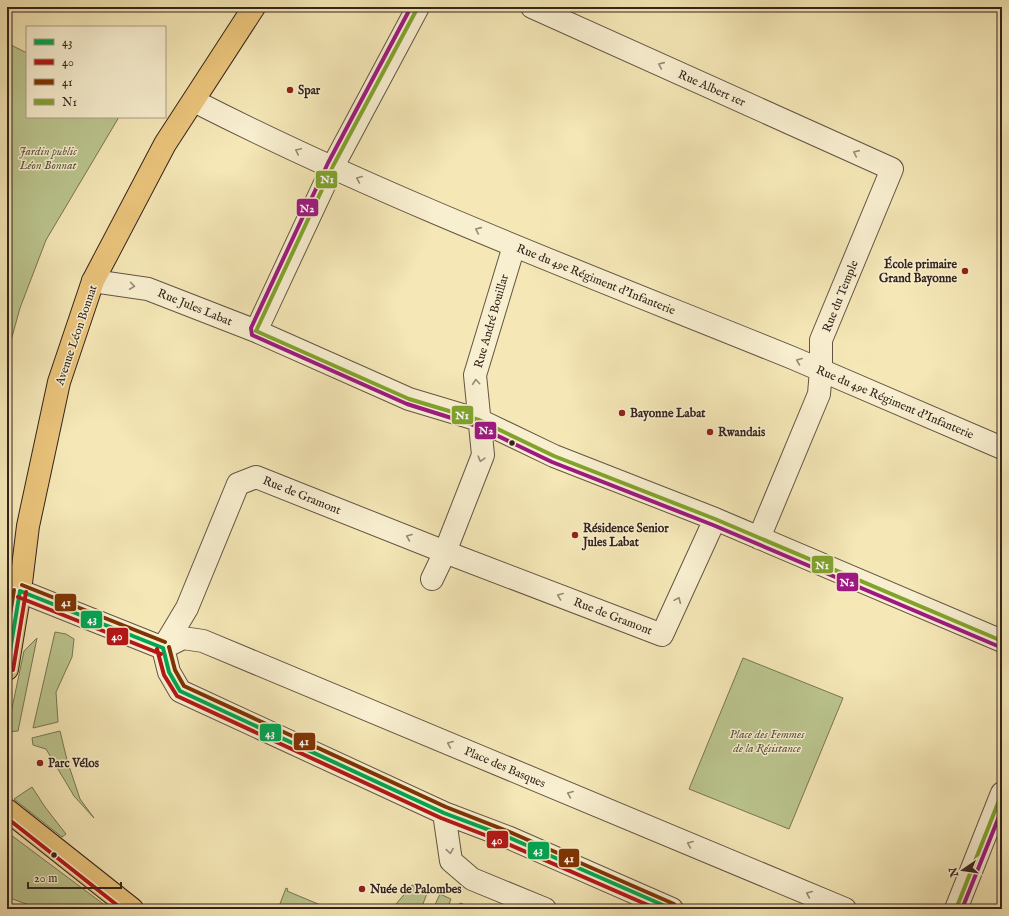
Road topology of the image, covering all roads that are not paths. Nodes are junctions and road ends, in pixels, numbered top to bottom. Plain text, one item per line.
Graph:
1 (254, 7) edge
2 (418, 7) edge
3 (532, 7) edge
4 (194, 101) junction
5 (333, 166) junction
6 (892, 169) joint
7 (514, 246) junction
8 (93, 281) junction
9 (256, 331) junction
10 (822, 370) junction
11 (479, 420) junction
12 (1002, 448) edge
13 (715, 519) junction
14 (759, 538) junction
15 (445, 552) junction
16 (432, 579) dead end
17 (20, 591) junction
18 (7, 613) edge
19 (1002, 641) edge
20 (163, 648) junction
21 (7, 669) edge
22 (1002, 793) edge
23 (7, 810) edge
24 (444, 812) junction
25 (998, 816) edge
26 (132, 909) edge
27 (545, 909) edge
28 (672, 909) edge
29 (846, 909) edge
30 (956, 909) edge

1 - 4 main road, Avenue Léon Bonnat
2 - 5 street
6 -> 3 street, Rue Albert 1er
5 -> 4 street, Rue du 49e Régiment d'Infanterie
4 - 8 main road, Avenue Léon Bonnat
7 -> 5 street, Rue du 49e Régiment d'Infanterie
5 - 9 street
6 - 10 street, Rue du Temple
10 -> 7 street, Rue du 49e Régiment d'Infanterie
11 -> 7 street, Rue André Bouillar
8 -> 9 street, Rue Jules Labat
8 - 17 main road, Avenue Léon Bonnat
9 - 11 street, Rue Jules Labat
10 - 12 street, Rue du 49e Régiment d'Infanterie
10 - 14 street, Rue du Temple
11 - 13 street, Rue Jules Labat
11 -> 15 street
13 - 14 street, Rue Jules Labat
13 - 15 street, Rue de Gramont
14 - 19 street, Rue Jules Labat
15 - 16 street
15 -> 20 street, Rue de Gramont
17 - 18 main road, Avenue Léon Bonnat
17 - 20 street
17 - 21 main road, Avenue Léon Bonnat
20 - 24 street
29 -> 20 street, Place des Basques
22 - 25 street
23 - 26 main road
24 -> 27 street
24 - 28 street
25 - 30 street

